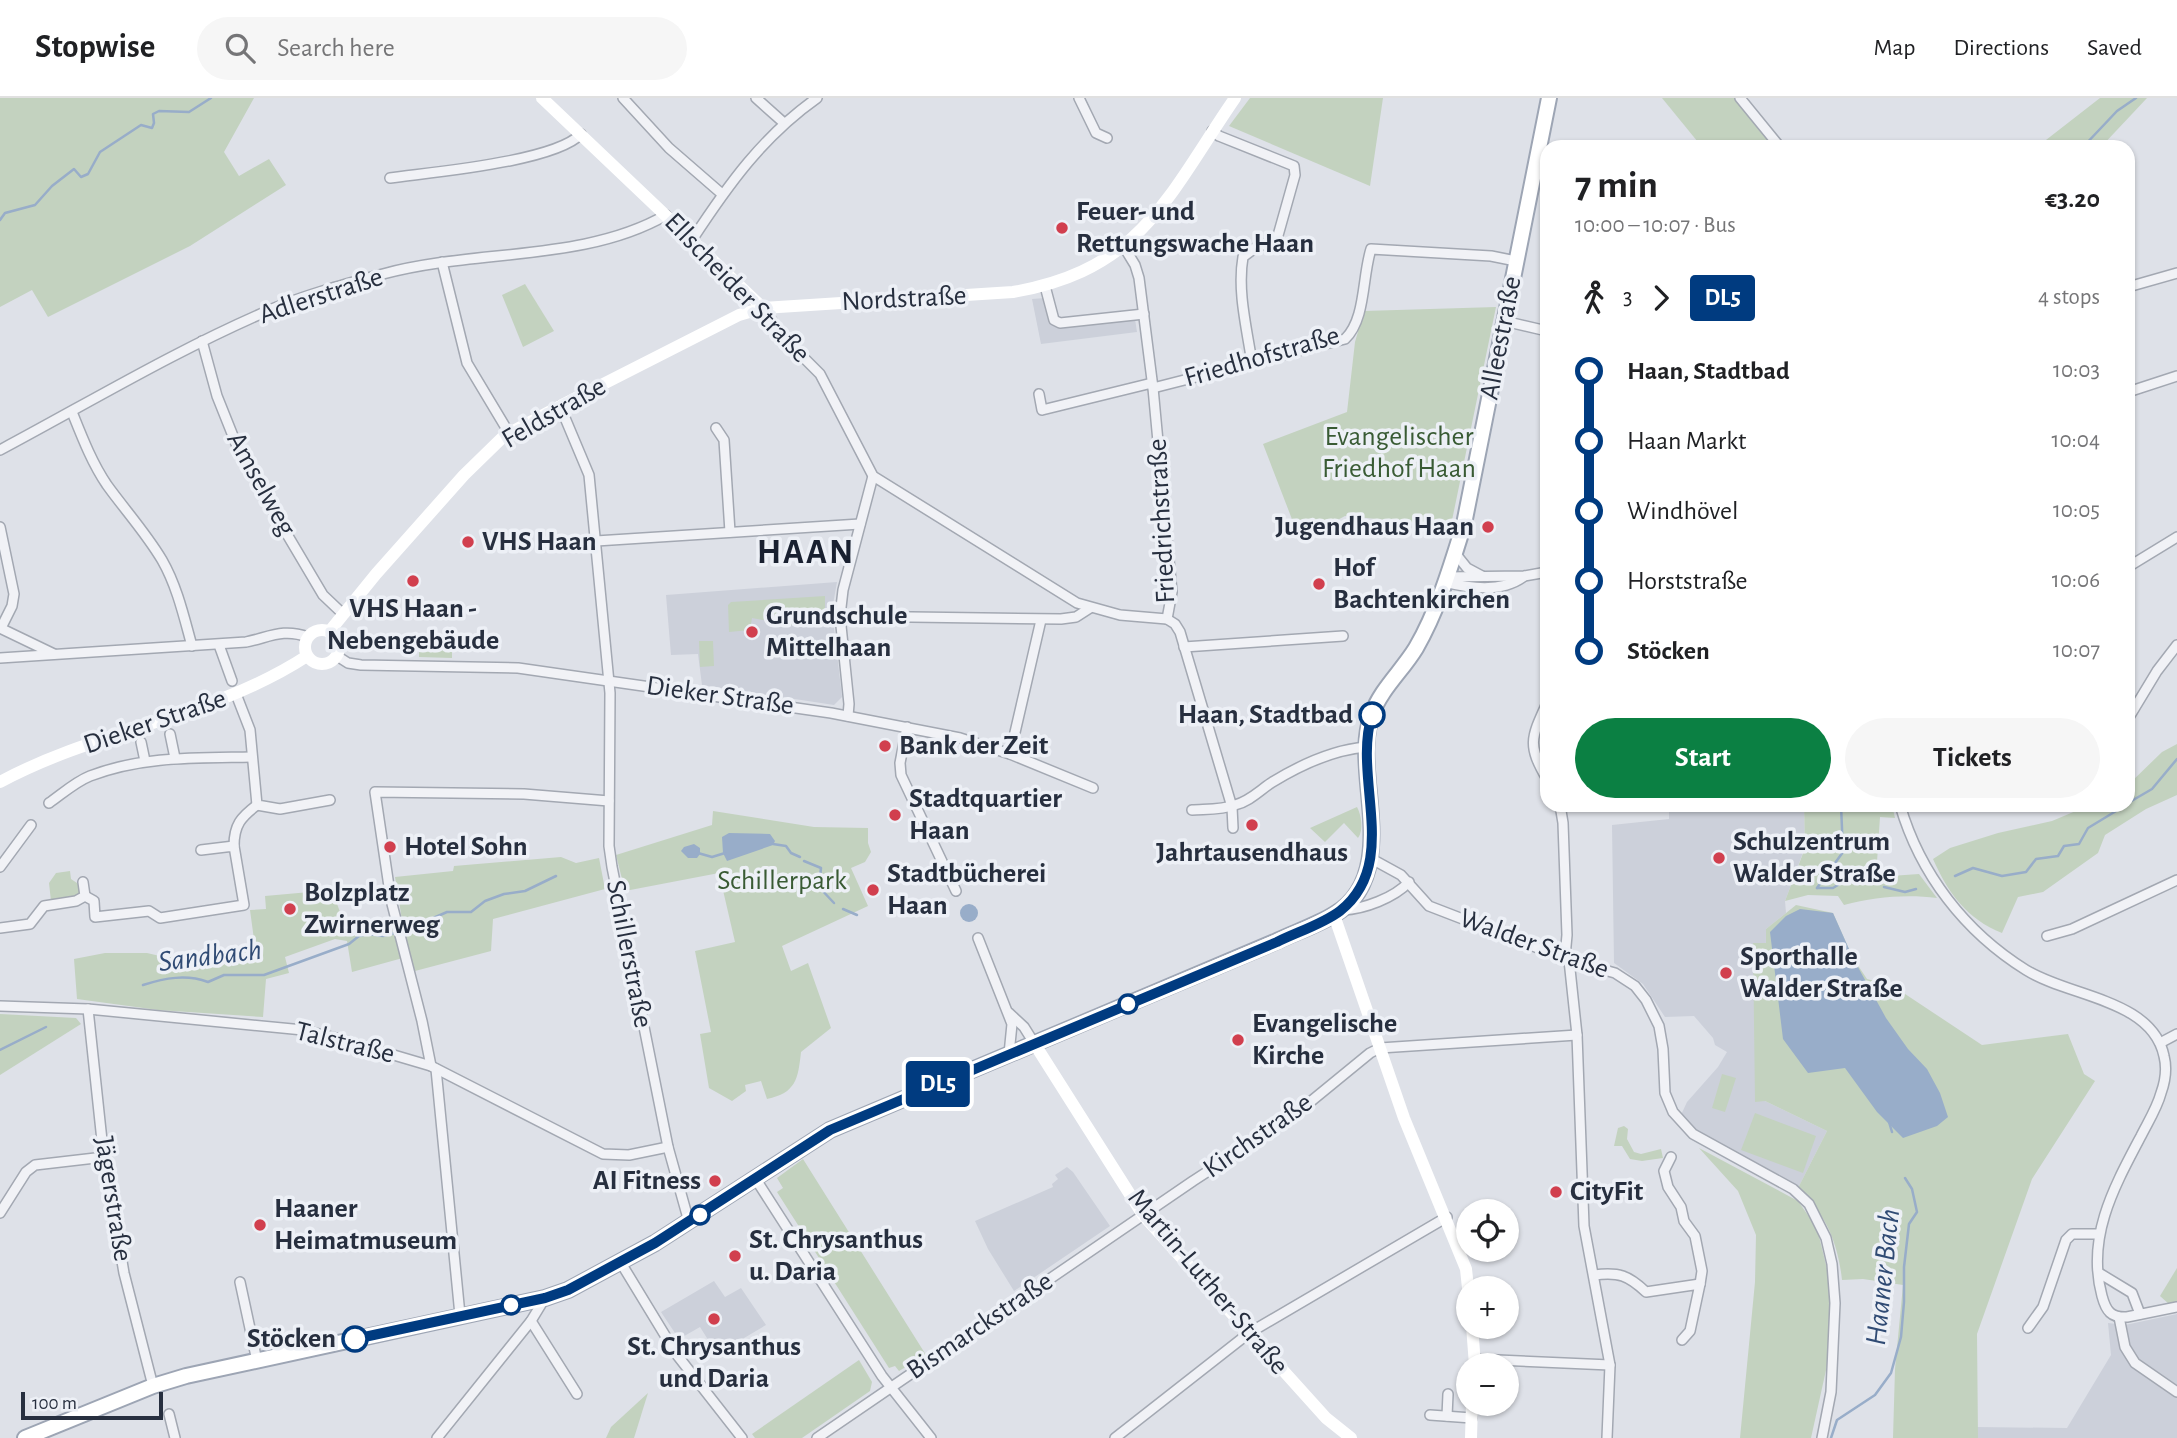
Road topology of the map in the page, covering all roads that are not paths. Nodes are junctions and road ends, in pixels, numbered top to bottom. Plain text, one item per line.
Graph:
1 (542, 98) edge
2 (623, 98) edge
3 (756, 98) edge
4 (817, 98) edge
5 (1079, 98) edge
6 (1235, 98) edge
7 (1549, 98) edge
8 (1740, 98) edge
9 (784, 123) junction
10 (1212, 131) junction
11 (581, 134) junction
12 (1107, 138) dead end
13 (1540, 140) edge
14 (1774, 140) edge
15 (1540, 142) edge
16 (390, 177) dead end
17 (722, 194) junction
18 (666, 215) junction
19 (692, 240) junction
20 (1124, 247) junction
21 (1516, 261) junction
22 (442, 262) junction
23 (2177, 273) edge
24 (2135, 285) edge
25 (1045, 286) junction
26 (762, 308) junction
27 (1144, 314) junction
28 (1504, 321) junction
29 (1540, 329) edge
30 (202, 341) junction
31 (1252, 363) junction
32 (2177, 376) edge
33 (1152, 386) junction
34 (2135, 389) edge
35 (1039, 394) dead end
36 (559, 406) junction
37 (72, 412) junction
38 (716, 428) dead end
39 (509, 433) junction
40 (0, 450) edge
41 (873, 476) junction
42 (860, 524) junction
43 (0, 527) edge
44 (730, 532) junction
45 (2177, 537) edge
46 (596, 541) junction
47 (1455, 553) junction
48 (2135, 563) edge
49 (1540, 573) edge
50 (1524, 576) junction
51 (1484, 577) junction
52 (1445, 580) junction
53 (1090, 608) junction
54 (342, 614) junction
55 (840, 616) junction
56 (1167, 619) junction
57 (1041, 620) junction
58 (1, 628) edge
59 (329, 632) junction
60 (1343, 636) dead end
61 (308, 637) junction
62 (219, 645) junction
63 (2177, 645) edge
64 (192, 646) junction
65 (1184, 647) junction
66 (55, 655) junction
67 (307, 656) junction
68 (337, 656) junction
69 (0, 658) edge
70 (608, 680) junction
71 (232, 681) dead end
72 (236, 695) junction
73 (2135, 707) edge
74 (848, 716) junction
75 (1540, 720) edge
76 (907, 727) junction
77 (170, 734) dead end
78 (141, 742) dead end
79 (1366, 747) junction
80 (1010, 754) junction
81 (251, 757) junction
82 (175, 758) junction
83 (145, 761) junction
84 (1540, 766) edge
85 (0, 782) edge
86 (1093, 788) dead end
87 (330, 800) dead end
88 (609, 802) junction
89 (49, 803) dead end
90 (257, 805) junction
91 (1232, 807) junction
92 (1192, 810) dead end
93 (1561, 812) edge
94 (1903, 812) edge
95 (31, 825) dead end
96 (1233, 828) dead end
97 (234, 846) junction
98 (201, 850) dead end
99 (1370, 858) junction
100 (0, 867) edge
101 (2177, 880) edge
102 (1409, 882) junction
103 (83, 883) dead end
104 (956, 891) dead end
105 (85, 895) junction
106 (1338, 912) junction
107 (0, 928) edge
108 (2047, 936) dead end
109 (978, 938) dead end
110 (1567, 958) junction
111 (0, 1006) edge
112 (88, 1009) junction
113 (1008, 1012) junction
114 (2177, 1034) edge
115 (1577, 1035) junction
116 (1034, 1043) junction
117 (2160, 1043) junction
118 (1380, 1048) junction
119 (1009, 1054) junction
120 (433, 1067) junction
121 (668, 1147) junction
122 (104, 1157) junction
123 (1671, 1157) dead end
124 (755, 1178) junction
125 (0, 1213) edge
126 (1143, 1215) junction
127 (1447, 1217) junction
128 (689, 1222) junction
129 (2098, 1234) junction
130 (621, 1263) junction
131 (2099, 1273) junction
132 (1594, 1275) junction
133 (1467, 1276) edge
134 (240, 1282) dead end
135 (1700, 1284) junction
136 (545, 1298) junction
137 (2177, 1307) edge
138 (2140, 1314) junction
139 (460, 1315) junction
140 (2119, 1318) junction
141 (531, 1321) junction
142 (2028, 1328) dead end
143 (1250, 1333) junction
144 (1682, 1340) dead end
145 (257, 1361) junction
146 (1519, 1363) edge
147 (1610, 1365) junction
148 (153, 1386) junction
149 (891, 1387) junction
150 (2177, 1392) edge
151 (577, 1394) dead end
152 (1448, 1394) dead end
153 (169, 1414) dead end
154 (1430, 1415) dead end
155 (1447, 1416) junction
156 (1472, 1418) joint
157 (25, 1438) edge
158 (175, 1438) edge
159 (437, 1438) edge
160 (742, 1438) edge
161 (817, 1438) edge
162 (931, 1438) edge
163 (1115, 1438) edge
164 (1351, 1438) edge
165 (1471, 1438) edge
166 (1607, 1438) edge
167 (1822, 1438) edge

1 - 11 street, Ellscheider Straße
2 - 17 street
3 - 9 street
4 - 9 street
5 - 12 street
6 - 10 street, Nordstraße
7 - 13 main road, Alleestraße
8 - 14 street
9 - 17 street
10 - 20 street, Nordstraße
10 - 31 street
11 - 16 street
11 - 18 street, Ellscheider Straße
15 - 21 main road, Alleestraße
17 - 19 street
18 - 19 street, Ellscheider Straße
18 - 22 street, Adlerstraße
19 - 26 street, Ellscheider Straße
20 - 25 street, Nordstraße
20 - 27 street, Friedrichstraße
21 - 28 main road, Alleestraße
21 - 31 street, Friedhofstraße
22 - 30 street, Adlerstraße
22 - 39 street
23 - 24 street
25 - 26 street, Nordstraße
25 - 27 street
26 - 36 street, Feldstraße
26 - 41 street, Ellscheider Straße
27 - 33 street, Friedrichstraße
28 - 29 street
28 - 47 main road, Alleestraße
30 - 37 street, Adlerstraße
30 - 54 street, Amselweg
31 - 33 street, Friedhofstraße
32 - 34 street
33 - 35 street, Friedhofstraße
33 - 56 street, Friedrichstraße
36 - 39 street, Feldstraße
36 - 46 street, Schillerstraße
37 - 40 street, Adlerstraße
37 - 64 street
38 - 44 street
39 - 54 street, Feldstraße
41 - 42 street
41 - 53 street
42 - 44 street
42 - 55 street
43 - 58 street
44 - 46 street
45 - 48 street
46 - 70 street, Schillerstraße
47 - 51 street
47 - 52 main road, Alleestraße
49 - 50 street
50 - 51 street
50 - 52 street
51 - 52 street
52 - 79 main road, Alleestraße
53 - 56 street
53 - 57 street
54 - 59 street, Feldstraße
55 - 57 street
55 - 74 street
56 - 65 street, Friedrichstraße
57 - 80 street
58 - 66 street
59 - 61 street
59 - 68 street
60 - 65 street
61 - 62 street
61 - 67 street
62 - 64 street
62 - 71 street
63 - 73 street
64 - 66 street
65 - 91 street, Friedrichstraße
66 - 69 street
67 - 68 street
67 - 72 street, Dieker Straße
68 - 70 street, Dieker Straße
70 - 74 street, Dieker Straße
70 - 88 street, Schillerstraße
72 - 81 street
72 - 85 street, Dieker Straße
74 - 76 street, Dieker Straße
75 - 84 street
76 - 80 street, Dieker Straße
76 - 104 street
77 - 82 street
78 - 83 street
79 - 91 street
79 - 99 main road, Alleestraße
80 - 86 street, Dieker Straße
81 - 82 street
81 - 90 street
82 - 83 street
83 - 89 street
87 - 90 street
88 - 120 street
88 - 121 street, Schillerstraße
90 - 97 street
91 - 92 street
91 - 96 street, Friedrichstraße
93 - 110 street
94 - 117 street
95 - 100 street
97 - 98 street
97 - 105 street
99 - 102 street, Walder Straße
99 - 106 main road, Alleestraße
101 - 108 street
102 - 106 street
102 - 110 street, Walder Straße
103 - 105 street
105 - 107 street
106 - 116 main road
106 - 118 street
109 - 113 street
110 - 115 street
110 - 167 street, Walder Straße
111 - 112 street, Talstraße
112 - 120 street, Talstraße
112 - 122 street, Jägerstraße
113 - 116 street
113 - 119 street
114 - 117 street
115 - 118 street
115 - 132 street
116 - 119 main road
116 - 126 street, Martin-Luther-Straße
117 - 129 street
118 - 126 street, Kirchstraße
118 - 127 street
119 - 124 main road
120 - 121 street, Talstraße
120 - 139 street
121 - 128 street, Schillerstraße
122 - 125 street
122 - 148 street, Jägerstraße
123 - 135 street
124 - 128 main road
124 - 149 street
126 - 143 street, Martin-Luther-Straße
126 - 149 street, Bismarckstraße
127 - 133 street
127 - 143 street
128 - 130 main road
129 - 131 street
129 - 142 street
130 - 136 main road
130 - 160 street
131 - 138 street
131 - 140 street
132 - 135 street
132 - 147 street
134 - 145 street
135 - 144 street
136 - 139 main road
136 - 141 street
137 - 138 street
138 - 140 street
139 - 145 main road
140 - 150 street
141 - 151 street
141 - 159 street
143 - 163 street
143 - 164 street, Martin-Luther-Straße
145 - 148 main road
146 - 147 street
147 - 166 street
148 - 157 main road
149 - 161 street, Bismarckstraße
149 - 162 street
152 - 155 street
153 - 158 street
154 - 155 street
155 - 156 street
156 - 165 street

